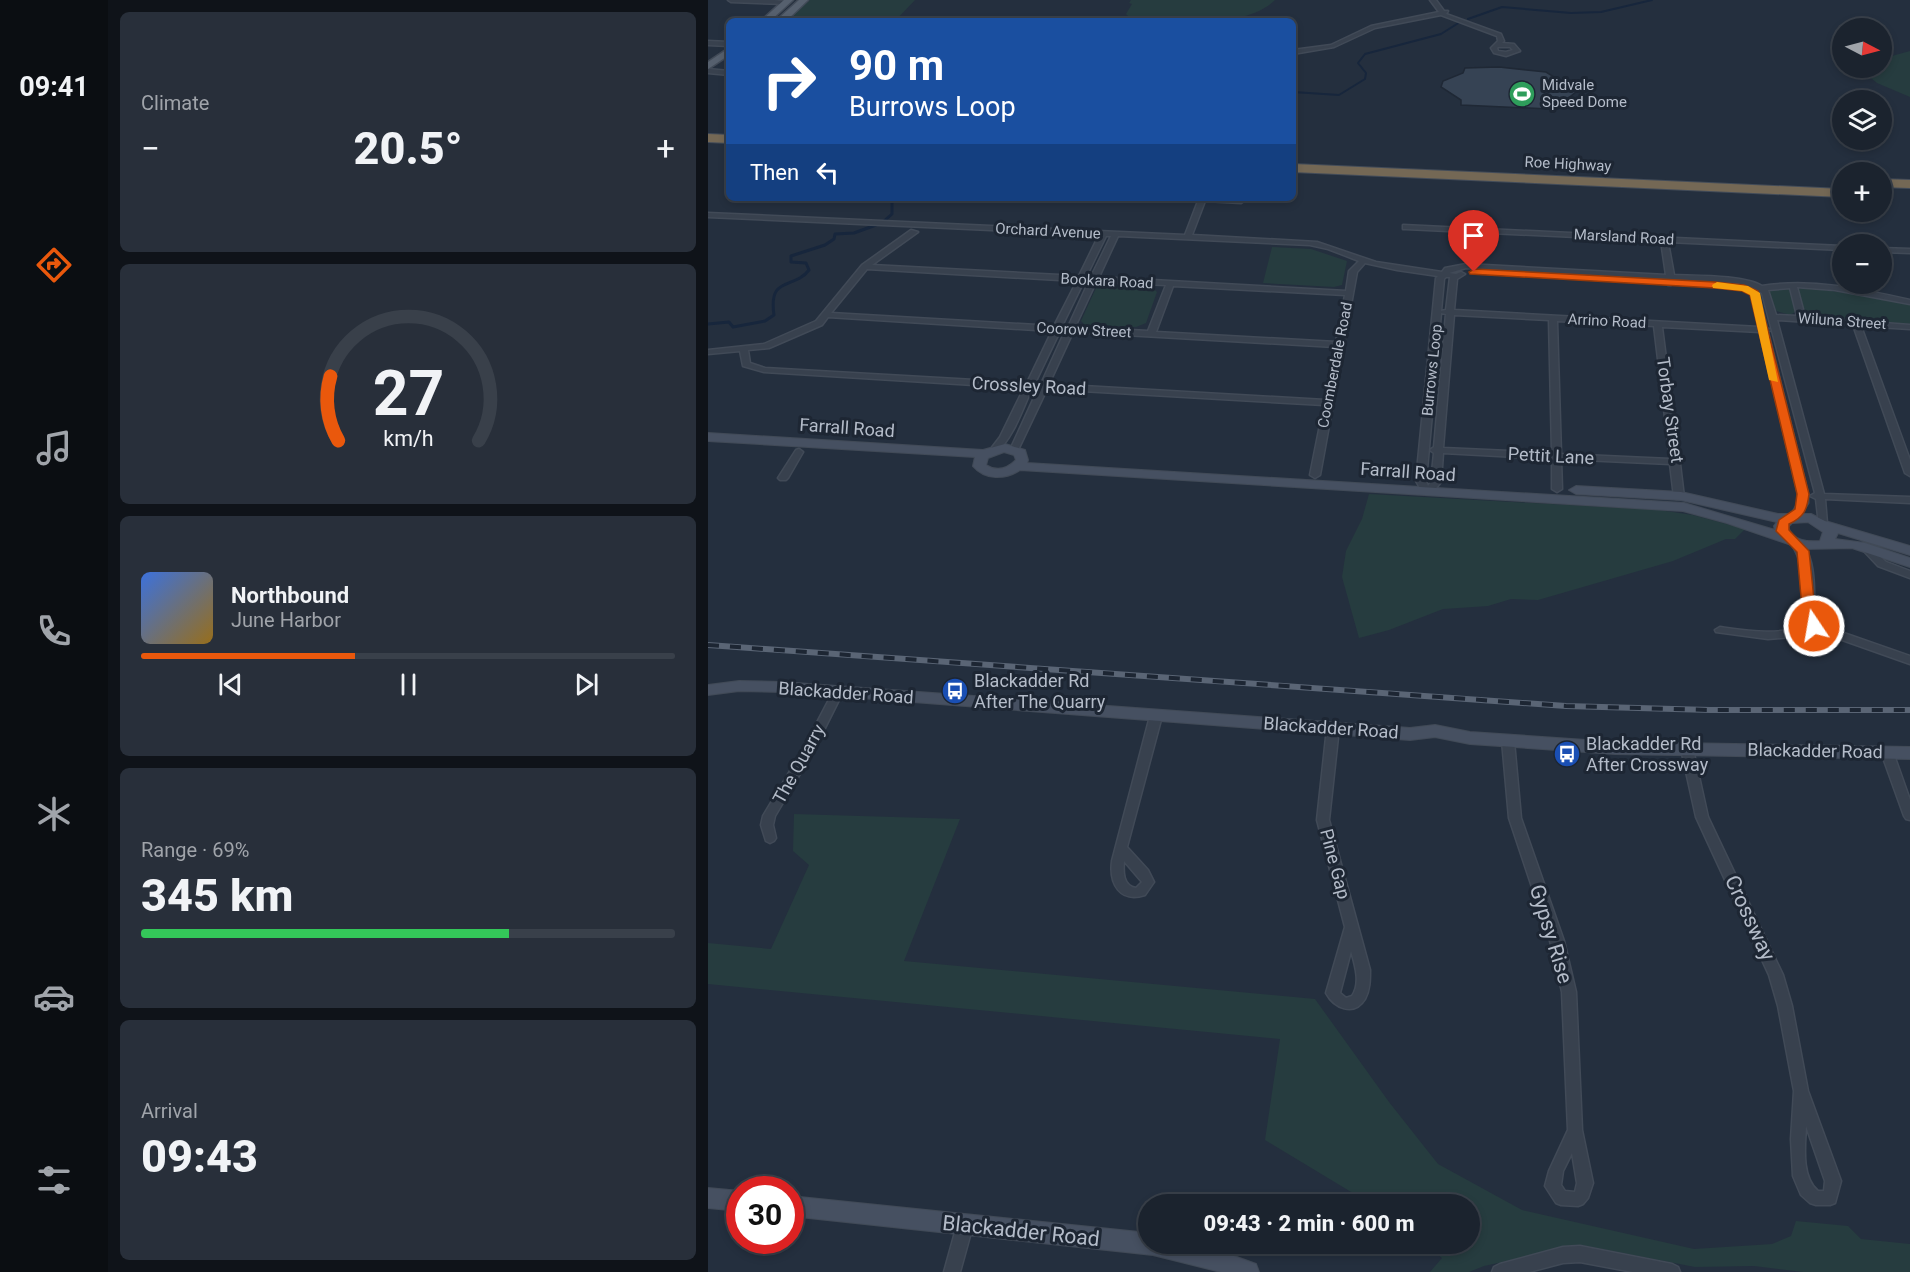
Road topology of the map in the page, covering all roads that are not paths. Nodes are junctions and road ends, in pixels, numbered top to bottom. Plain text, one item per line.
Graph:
1 (731, 0) edge
2 (804, 0) edge
3 (788, 1) edge
4 (1434, 3) edge
5 (1445, 13) junction
6 (780, 18) edge
7 (780, 18) edge
8 (708, 43) edge
9 (726, 44) edge
10 (1296, 51) edge
11 (726, 54) edge
12 (726, 64) edge
13 (710, 72) edge
14 (726, 73) edge
15 (708, 127) edge
16 (726, 129) edge
17 (708, 138) edge
18 (726, 139) edge
19 (1296, 156) edge
20 (1296, 168) edge
21 (1832, 181) edge
22 (1892, 183) edge
23 (1910, 184) edge
24 (1832, 193) edge
25 (1892, 195) edge
26 (1910, 196) edge
27 (1201, 201) edge
28 (708, 215) edge
29 (1407, 227) dead end
30 (914, 232) dead end
31 (1103, 234) junction
32 (1115, 234) junction
33 (1188, 237) junction
34 (1664, 240) junction
35 (1832, 248) edge
36 (1892, 250) edge
37 (1910, 251) edge
38 (1364, 260) junction
39 (865, 267) junction
40 (1490, 270) junction
41 (1446, 272) junction
42 (1457, 275) junction
43 (1080, 279) junction
44 (1093, 280) junction
45 (1671, 280) junction
46 (1714, 282) junction
47 (1170, 284) junction
48 (1793, 286) junction
49 (1762, 289) junction
50 (1752, 291) junction
51 (1349, 293) junction
52 (1910, 302) edge
53 (1068, 304) junction
54 (1081, 305) junction
55 (1438, 311) junction
56 (1450, 312) junction
57 (828, 315) junction
58 (1773, 317) junction
59 (1553, 318) junction
60 (1802, 319) junction
61 (1856, 322) junction
62 (1658, 324) junction
63 (1910, 327) edge
64 (1056, 329) junction
65 (1070, 329) junction
66 (1762, 330) junction
67 (1776, 331) junction
68 (1151, 334) junction
69 (1435, 339) junction
70 (1448, 339) junction
71 (1339, 345) junction
72 (744, 350) junction
73 (708, 352) edge
74 (1042, 357) junction
75 (1056, 358) junction
76 (1432, 363) junction
77 (1446, 364) junction
78 (1772, 367) junction
79 (1786, 368) junction
80 (1029, 386) junction
81 (1042, 387) junction
82 (1430, 390) junction
83 (1444, 391) junction
84 (1778, 394) junction
85 (1792, 394) junction
86 (1328, 403) junction
87 (1428, 418) junction
88 (1441, 419) junction
89 (1012, 420) junction
90 (1027, 420) junction
91 (1785, 422) junction
92 (1800, 423) junction
93 (708, 437) edge
94 (716, 444) edge
95 (1425, 449) junction
96 (1438, 450) junction
97 (799, 452) junction
98 (1793, 452) junction
99 (1808, 453) junction
100 (985, 456) junction
101 (1556, 456) junction
102 (951, 457) junction
103 (1018, 458) junction
104 (1677, 462) junction
105 (1910, 473) edge
106 (1315, 475) junction
107 (783, 478) dead end
108 (1428, 487) junction
109 (1557, 489) junction
110 (1679, 496) junction
111 (1803, 496) junction
112 (1820, 496) junction
113 (1910, 500) edge
114 (1791, 518) junction
115 (1824, 524) junction
116 (1793, 541) junction
117 (1824, 544) junction
118 (1866, 548) junction
119 (1910, 551) edge
120 (1806, 560) junction
121 (1910, 563) edge
122 (1910, 575) edge
123 (1814, 626) junction
124 (1720, 630) dead end
125 (1910, 660) edge
126 (752, 687) junction
127 (708, 690) edge
128 (838, 692) junction
129 (708, 698) edge
130 (1156, 716) junction
131 (1334, 728) junction
132 (1508, 741) junction
133 (1687, 749) junction
134 (1887, 753) junction
135 (1910, 753) edge
136 (1910, 816) edge
137 (770, 838) dead end
138 (1122, 847) dead end
139 (1351, 928) junction
140 (1802, 1090) junction
141 (1575, 1130) dead end
142 (708, 1198) edge
143 (726, 1200) edge
144 (804, 1208) edge
145 (965, 1225) junction
146 (1652, 1270) edge
147 (952, 1272) edge
148 (1248, 1272) edge
149 (1500, 1272) edge
150 (1672, 1272) edge

1 - 3 street
2 - 7 main road
3 - 6 main road
4 - 5 street
5 - 5 street
5 - 10 street
8 - 9 street
11 - 13 main road
12 - 13 main road
13 - 14 street
15 - 16 highway
17 - 18 highway
19 - 21 highway, Roe Highway
20 - 24 highway, Roe Highway
22 - 23 highway
25 - 26 highway
27 - 33 street
28 - 31 street, Orchard Avenue
29 - 34 street, Marsland Road
30 - 39 street
31 - 32 street, Orchard Avenue
31 - 43 street
32 - 33 street, Orchard Avenue
32 - 44 street
33 - 38 street, Orchard Avenue
34 - 35 street, Marsland Road
34 - 45 street
36 - 37 street
38 - 41 street, Orchard Avenue
38 - 51 street, Coomberdale Road
39 - 43 street, Bookara Road
39 - 57 street
40 - 41 street
40 - 42 street
40 - 45 street
41 - 42 street, Orchard Avenue
41 - 55 street, Burrows Loop
42 - 56 street, Burrows Loop
43 - 44 street, Bookara Road
43 - 53 street
44 - 47 street, Bookara Road
44 - 54 street
45 - 46 street
46 - 49 street
46 - 50 street
47 - 51 street, Bookara Road
47 - 68 street
48 - 49 street
48 - 52 street
48 - 60 street
49 - 50 street
49 - 58 street
50 - 66 street
51 - 71 street, Coomberdale Road
53 - 54 street
53 - 64 street
54 - 65 street
55 - 56 street, Arrino Road
55 - 69 street, Burrows Loop
56 - 59 street, Arrino Road
56 - 70 street, Burrows Loop
57 - 64 street, Coorow Street
57 - 72 street
58 - 60 street, Wiluna Street
58 - 67 street
59 - 62 street, Arrino Road
59 - 101 street
60 - 61 street, Wiluna Street
61 - 63 street, Wiluna Street
61 - 105 street
62 - 66 street, Arrino Road
62 - 104 street, Torbay Street
64 - 65 street, Coorow Street
64 - 74 street
65 - 68 street, Coorow Street
65 - 75 street
66 - 67 street, Arrino Road
66 - 78 street
67 - 79 street
68 - 71 street, Coorow Street
69 - 70 street
69 - 76 street, Burrows Loop
70 - 77 street, Burrows Loop
71 - 86 street, Coomberdale Road
72 - 73 street
72 - 80 street, Crossley Road
74 - 75 street
74 - 80 street
75 - 81 street
76 - 77 street
76 - 82 street, Burrows Loop
77 - 83 street, Burrows Loop
78 - 79 street
78 - 84 street
79 - 85 street
80 - 81 street, Crossley Road
80 - 89 street
81 - 86 street, Crossley Road
81 - 90 street
82 - 83 street
82 - 87 street, Burrows Loop
83 - 88 street, Burrows Loop
84 - 85 street
84 - 91 street
85 - 92 street
86 - 106 street, Coomberdale Road
87 - 88 street
87 - 95 street, Burrows Loop
88 - 96 street, Burrows Loop
89 - 90 street
89 - 100 street
90 - 103 street
91 - 92 street
91 - 98 street
92 - 99 street
93 - 94 main road, Farrall Road
94 - 97 main road, Farrall Road
94 - 102 main road, Farrall Road
95 - 96 street, Pettit Lane
95 - 108 street, Burrows Loop
96 - 101 street, Pettit Lane
96 - 108 street, Burrows Loop
97 - 102 main road, Farrall Road
97 - 107 street
98 - 99 street
98 - 111 street
99 - 112 street
100 - 102 main road, Farrall Road
100 - 103 main road
100 - 103 main road
101 - 104 street, Pettit Lane
101 - 109 street
103 - 106 main road, Farrall Road
103 - 108 main road, Farrall Road
104 - 110 street, Torbay Street
106 - 108 main road, Farrall Road
108 - 109 main road, Farrall Road
108 - 116 main road, Farrall Road
109 - 110 main road, Farrall Road
110 - 114 main road, Farrall Road
111 - 112 street
111 - 114 street
112 - 113 street
112 - 115 street
114 - 115 main road, Farrall Road
114 - 116 main road
115 - 117 main road
115 - 119 main road
116 - 117 main road, Farrall Road
116 - 120 street
117 - 118 main road
117 - 120 street
118 - 121 main road
118 - 122 street
120 - 123 street
123 - 124 street
123 - 125 street
126 - 127 main road, Blackadder Road
126 - 128 main road, Blackadder Road
126 - 129 main road, Blackadder Road
128 - 130 main road, Blackadder Road
128 - 137 street, The Quarry
130 - 131 main road, Blackadder Road
130 - 138 street
131 - 132 main road, Blackadder Road
131 - 139 street, Pine Gap
132 - 133 main road, Blackadder Road
132 - 141 street, Gypsy Rise
133 - 134 main road, Blackadder Road
133 - 140 street, Crossway
134 - 135 main road, Blackadder Road
134 - 136 street
139 - 139 street, Pine Gap
140 - 140 street, Crossway
142 - 143 main road
144 - 145 main road, Blackadder Road
145 - 147 street
145 - 148 main road, Blackadder Road
146 - 149 street
146 - 150 street

